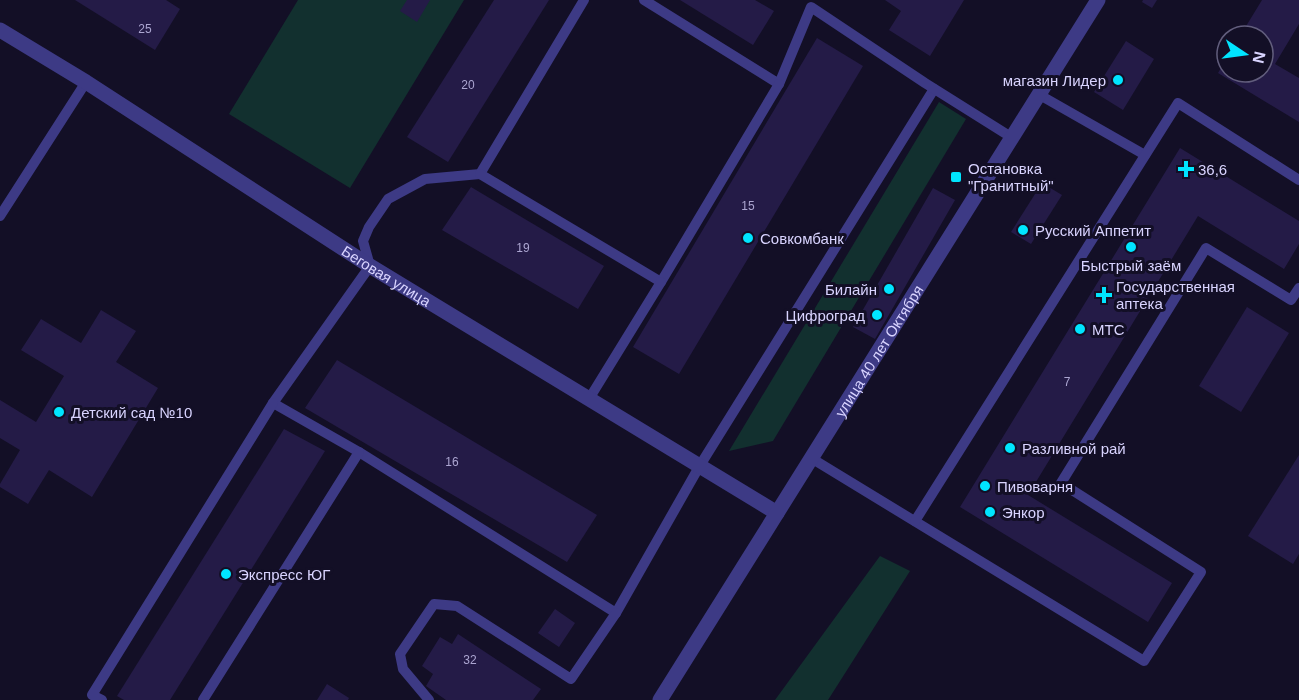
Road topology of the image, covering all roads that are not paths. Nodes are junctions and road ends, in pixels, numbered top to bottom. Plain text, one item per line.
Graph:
1 (584, 0) edge
2 (644, 0) edge
3 (1098, 0) edge
4 (813, 3) edge
5 (0, 30) edge
6 (86, 81) junction
7 (779, 84) junction
8 (934, 89) junction
9 (1038, 94) junction
10 (1011, 137) junction
11 (1145, 155) junction
12 (480, 174) junction
13 (1299, 180) edge
14 (2, 208) edge
15 (369, 266) junction
16 (661, 282) junction
17 (1299, 288) edge
18 (589, 399) junction
19 (273, 403) junction
20 (359, 452) junction
21 (811, 458) junction
22 (699, 467) junction
23 (777, 513) junction
24 (915, 521) junction
25 (616, 613) junction
26 (94, 698) edge
27 (203, 700) edge
28 (429, 700) edge
29 (660, 700) edge

1 - 12 lane
2 - 7 lane
3 - 9 street, улица 40 лет Октября
4 - 7 lane
4 - 8 lane
5 - 6 street, Беговая улица
6 - 14 lane
6 - 15 street, Беговая улица
7 - 16 lane
8 - 10 lane
8 - 22 lane
9 - 10 street, улица 40 лет Октября
9 - 11 lane
10 - 21 street, улица 40 лет Октября
11 - 13 lane
11 - 24 lane
12 - 15 lane
12 - 16 lane
15 - 18 street, Беговая улица
15 - 19 lane
16 - 18 lane
17 - 24 lane
18 - 22 street, Беговая улица
19 - 20 lane
19 - 26 lane
20 - 25 lane
20 - 27 lane
21 - 23 street, улица 40 лет Октября
21 - 24 lane
22 - 23 street, Беговая улица
22 - 25 lane
23 - 29 street, улица 40 лет Октября
25 - 28 lane

